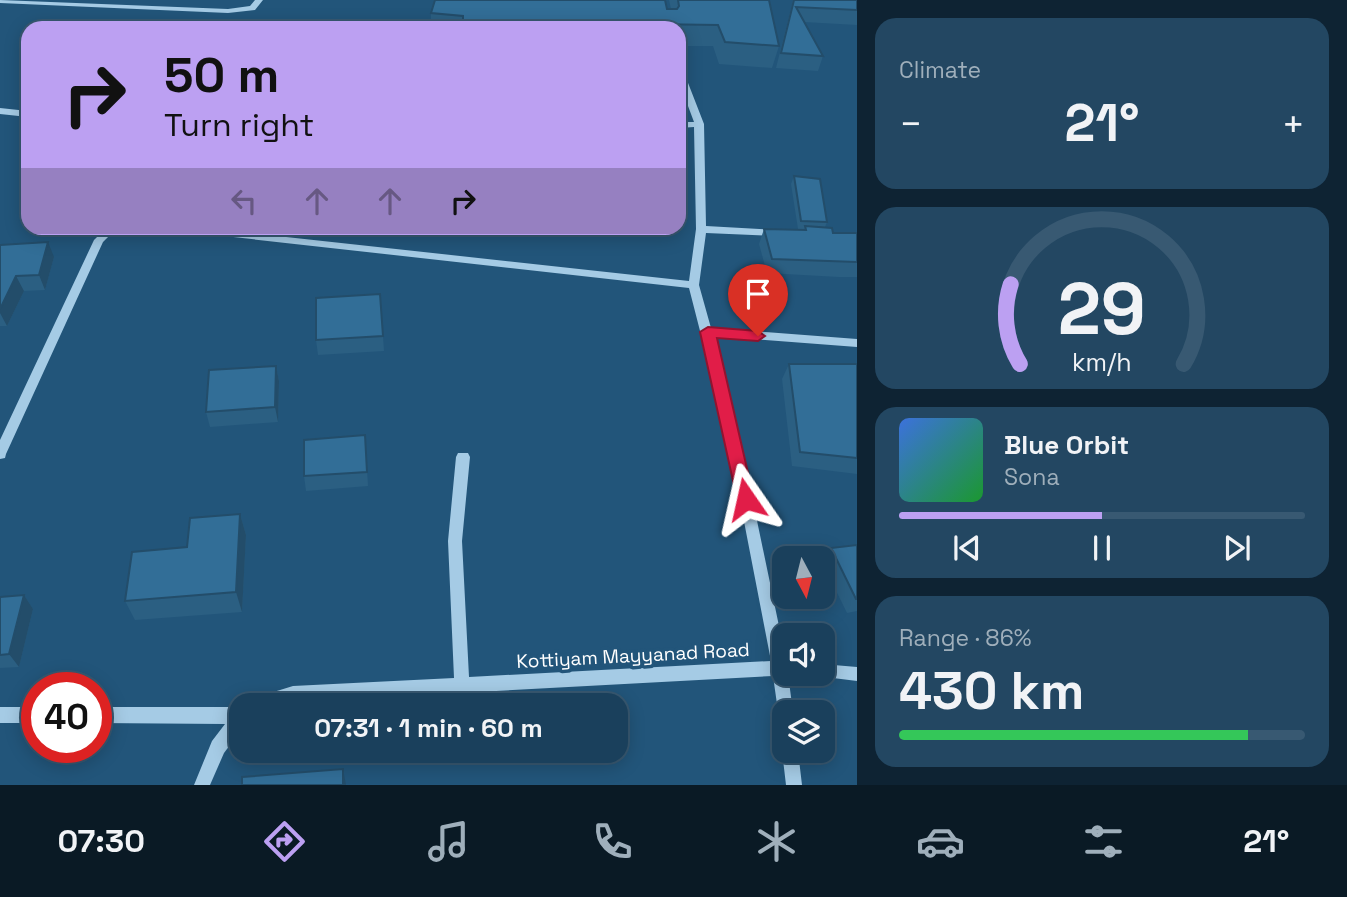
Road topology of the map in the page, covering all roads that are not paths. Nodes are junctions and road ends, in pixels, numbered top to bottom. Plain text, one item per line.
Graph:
1 (259, 0) edge
2 (0, 1) edge
3 (686, 89) edge
4 (0, 111) edge
5 (21, 113) edge
6 (699, 124) junction
7 (686, 125) edge
8 (701, 229) junction
9 (792, 234) edge
10 (104, 235) edge
11 (242, 235) edge
12 (694, 285) junction
13 (708, 332) junction
14 (857, 343) edge
15 (0, 454) edge
16 (463, 457) dead end
17 (773, 623) edge
18 (772, 669) edge
19 (835, 672) edge
20 (857, 674) edge
21 (462, 685) junction
22 (312, 693) edge
23 (0, 715) edge
24 (21, 715) edge
25 (112, 715) edge
26 (229, 715) edge
27 (229, 732) edge
28 (791, 763) edge
29 (202, 785) edge
30 (794, 785) edge

1 - 2 street
3 - 6 street, Kottiyam Mayyanad Road
4 - 5 street
6 - 7 street
6 - 8 street, Kottiyam Mayyanad Road
8 - 9 street
8 - 12 street, Kottiyam Mayyanad Road
10 - 15 street
11 - 12 street
12 - 13 street, Kottiyam Mayyanad Road
13 - 14 street
13 - 17 street, Kottiyam Mayyanad Road
16 - 21 street
18 - 21 street, Kottiyam Mayyanad Road
19 - 20 street
21 - 22 street, Kottiyam Mayyanad Road
23 - 24 street
25 - 26 street
27 - 29 street
28 - 30 street

